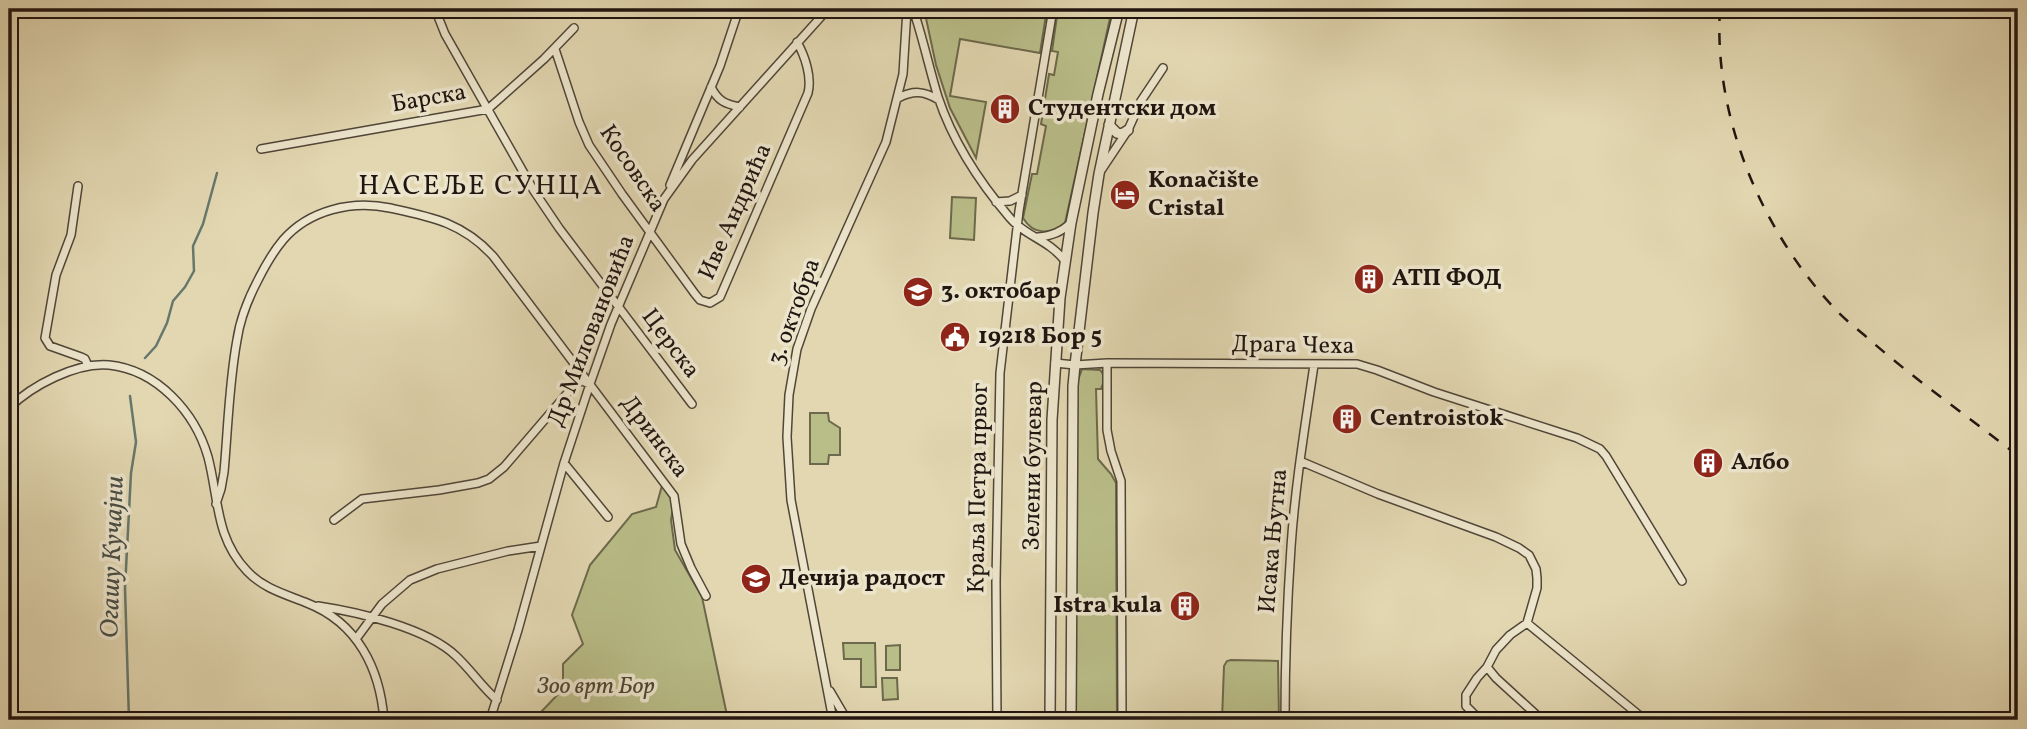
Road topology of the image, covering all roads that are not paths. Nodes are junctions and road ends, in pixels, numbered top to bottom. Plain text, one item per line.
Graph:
1 (435, 9) edge
2 (739, 9) edge
3 (828, 9) edge
4 (907, 9) edge
5 (913, 9) edge
6 (1053, 9) edge
7 (1119, 9) edge
8 (1134, 9) edge
9 (574, 28) dead end
10 (797, 42) junction
11 (555, 49) junction
12 (1163, 68) dead end
13 (711, 87) junction
14 (898, 98) junction
15 (939, 100) junction
16 (740, 107) junction
17 (488, 109) junction
18 (1109, 125) junction
19 (1128, 130) junction
20 (261, 149) dead end
21 (1099, 174) junction
22 (78, 186) dead end
23 (1022, 195) junction
24 (664, 199) junction
25 (996, 202) junction
26 (1071, 223) junction
27 (1017, 228) junction
28 (650, 231) junction
29 (1038, 237) junction
30 (1065, 261) junction
31 (618, 306) junction
32 (1055, 363) junction
33 (1107, 363) junction
34 (1075, 365) junction
35 (1314, 365) junction
36 (88, 366) junction
37 (590, 384) junction
38 (692, 404) dead end
39 (9, 408) edge
40 (1300, 461) junction
41 (564, 463) junction
42 (216, 504) junction
43 (608, 517) dead end
44 (334, 520) dead end
45 (541, 546) junction
46 (1682, 581) dead end
47 (706, 596) dead end
48 (311, 604) junction
49 (371, 618) junction
50 (1527, 622) junction
51 (356, 639) junction
52 (1487, 667) junction
53 (828, 687) junction
54 (497, 701) junction
55 (384, 720) edge
56 (490, 720) edge
57 (833, 720) edge
58 (847, 720) edge
59 (997, 720) edge
60 (1050, 720) edge
61 (1071, 720) edge
62 (1122, 720) edge
63 (1285, 720) edge
64 (1480, 720) edge
65 (1542, 720) edge
66 (1645, 720) edge

1 - 17 street, Церска
2 - 13 street
3 - 10 street, Др Миловановића
4 - 14 street, 3. октобра
5 - 15 street
6 - 23 street, Краља Петра првог
7 - 26 street, Зелени булевар
8 - 18 street, Зелени булевар
9 - 11 street, Барска
10 - 16 street, Др Миловановића
10 - 28 street, Иве Андрића
11 - 17 street, Барска
11 - 28 street, Косовска
12 - 19 street
13 - 16 street
13 - 24 street
14 - 15 street
14 - 53 street, 3. октобра
15 - 25 street
16 - 24 street, Др Миловановића
17 - 20 street, Барска
17 - 31 street, Церска
18 - 19 street
18 - 21 street, Зелени булевар
19 - 21 street
21 - 34 street, Зелени булевар
22 - 36 street
23 - 25 street
23 - 27 street, Краља Петра првог
24 - 28 street, Др Миловановића
25 - 27 street
26 - 29 street
26 - 30 street, Зелени булевар
27 - 29 street
27 - 59 street, Краља Петра првог
28 - 31 street, Др Миловановића
29 - 30 street
30 - 32 street, Зелени булевар
31 - 37 street, Др Миловановића
31 - 38 street, Церска
32 - 34 street, Драга Чеха
32 - 60 street, Зелени булевар
33 - 34 street, Драга Чеха
33 - 35 street, Драга Чеха
33 - 62 street
34 - 61 street, Зелени булевар
35 - 40 street, Исака Њутна
35 - 46 street, Драга Чеха
36 - 39 street
36 - 42 street
37 - 41 street, Др Миловановића
37 - 42 street, Дринска
37 - 44 street
37 - 47 street, Дринска
40 - 50 street
40 - 63 street, Исака Њутна
41 - 43 street
41 - 45 street, Др Миловановића
42 - 48 street
45 - 49 street
45 - 54 street, Др Миловановића
48 - 49 street
48 - 51 street
49 - 51 street
49 - 54 street
50 - 52 street
50 - 66 street
51 - 55 street
52 - 64 street
52 - 65 street
53 - 57 street, 3. октобра
53 - 58 street
54 - 56 street, Др Миловановића

